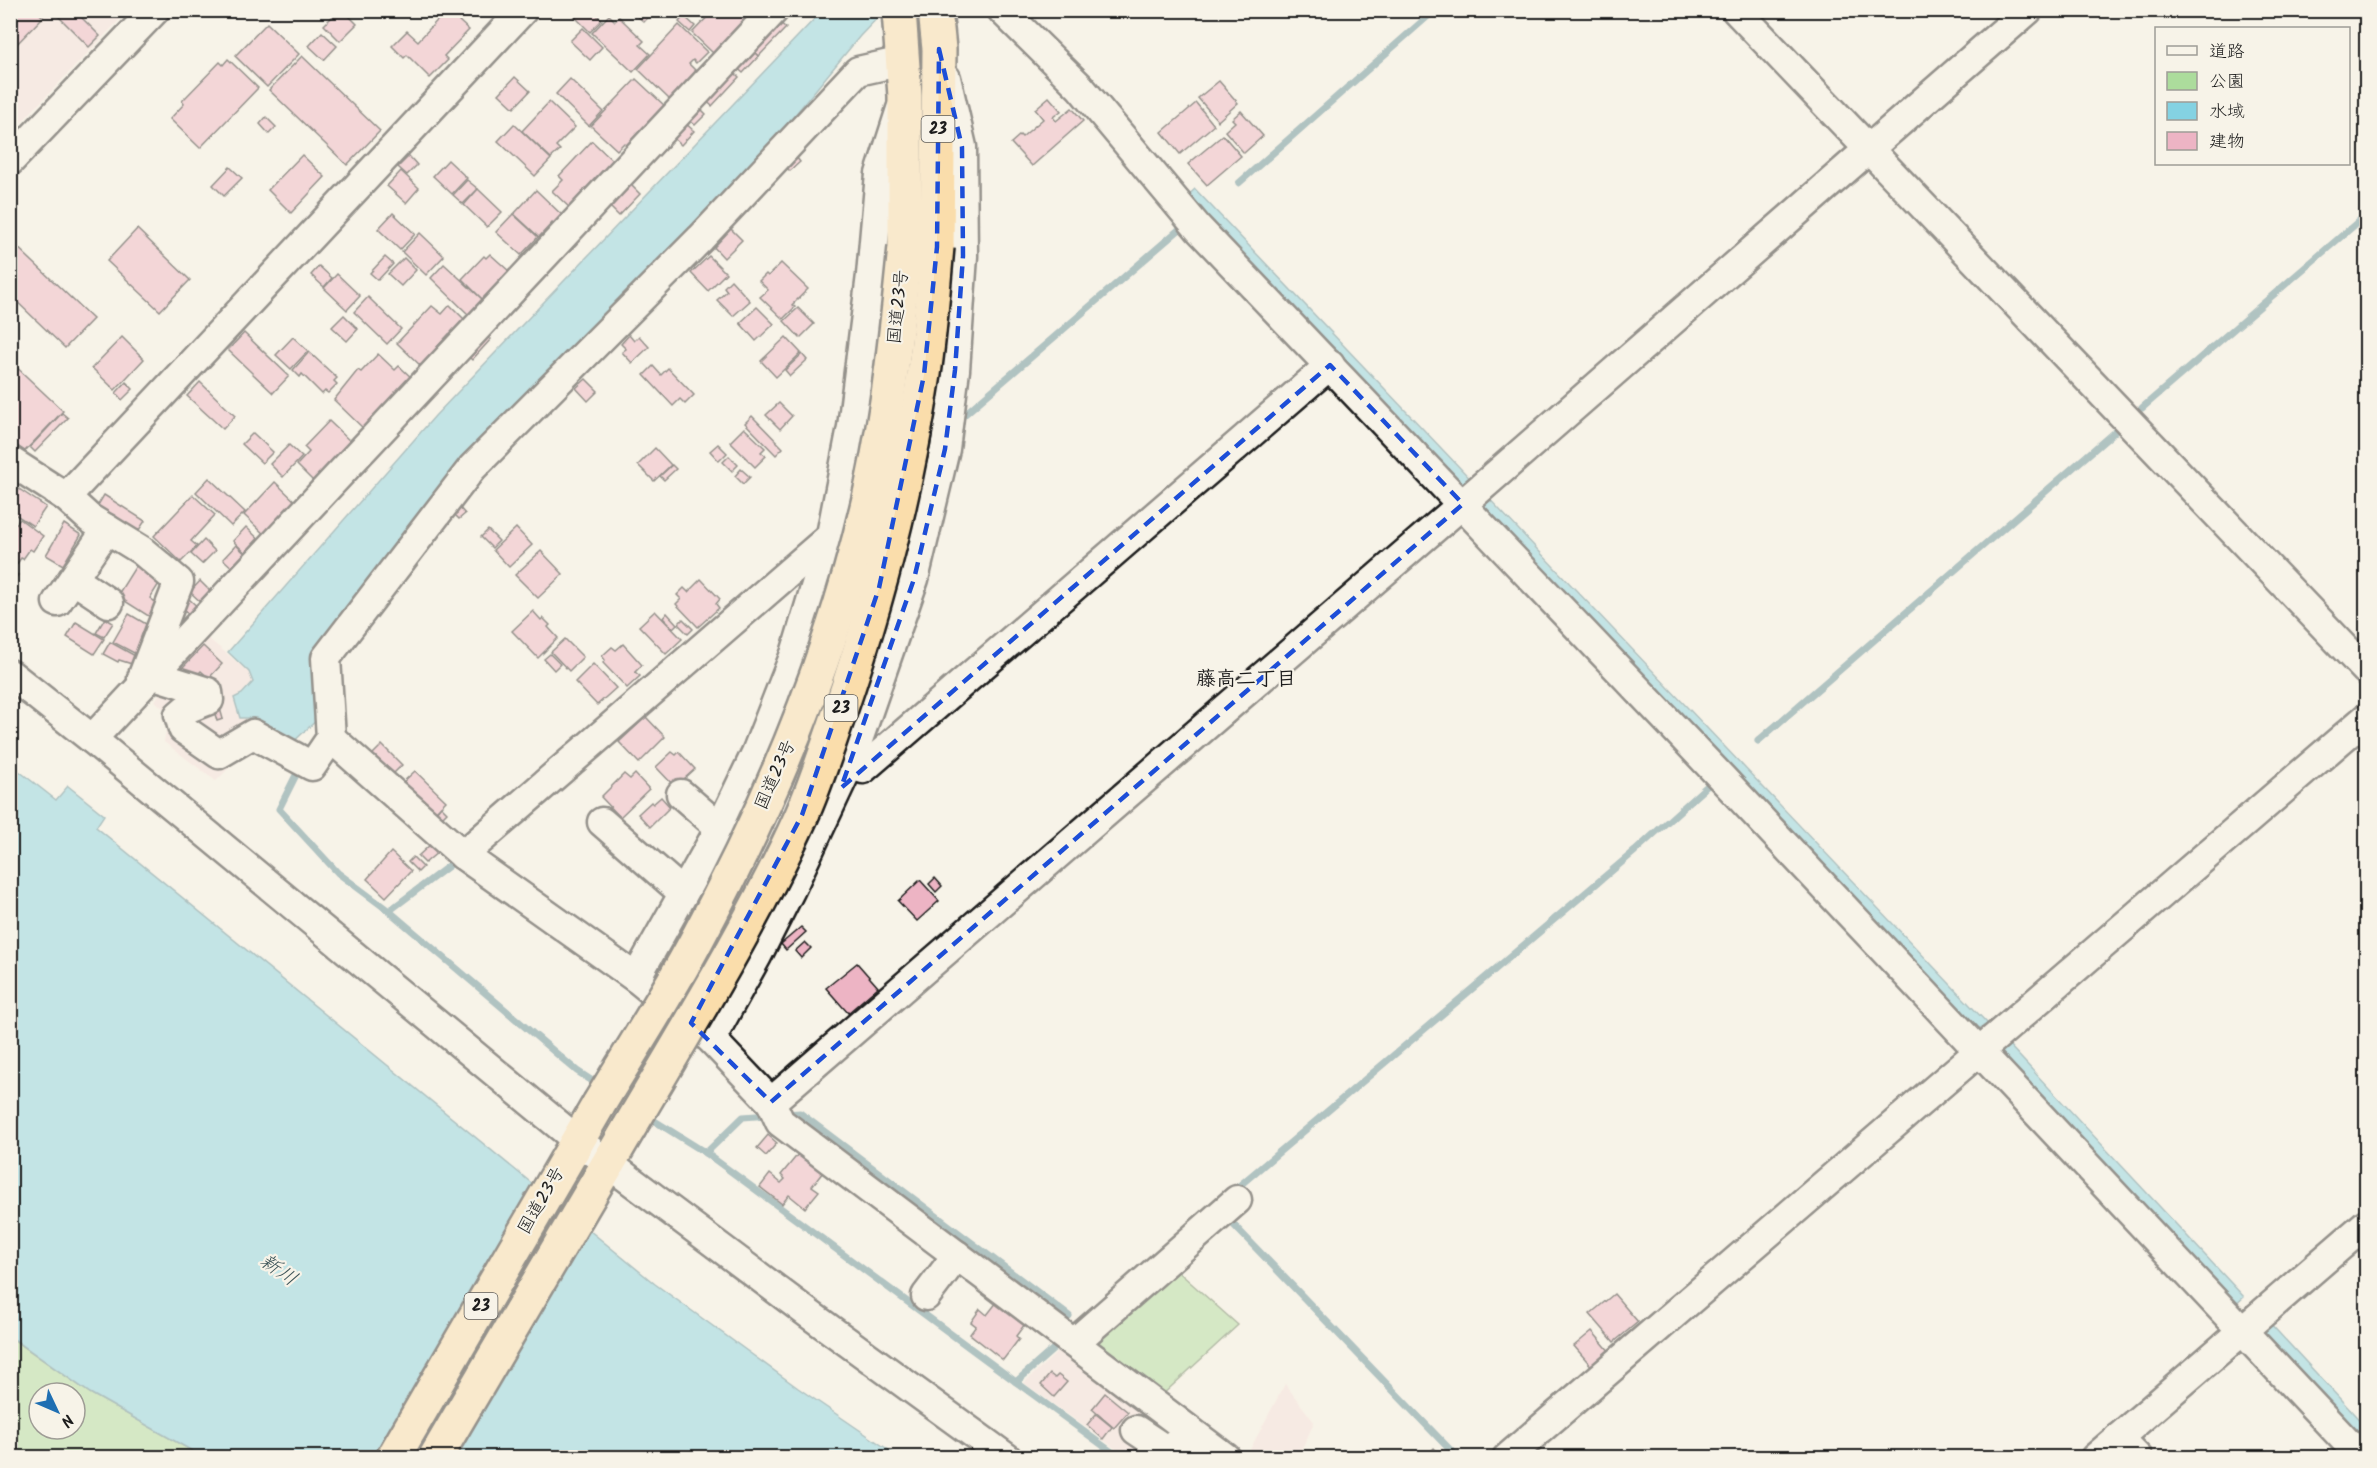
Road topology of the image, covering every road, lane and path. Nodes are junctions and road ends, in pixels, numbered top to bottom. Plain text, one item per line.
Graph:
1 (155, 10) edge
2 (523, 10) edge
3 (774, 10) edge
4 (935, 10) edge
5 (1002, 10) edge
6 (1736, 10) edge
7 (2028, 10) edge
8 (901, 33) edge
9 (939, 50) junction
10 (905, 96) junction
11 (1869, 149) junction
12 (10, 161) edge
13 (1330, 364) junction
14 (10, 461) edge
15 (66, 497) junction
16 (1470, 497) junction
17 (107, 529) junction
18 (831, 535) junction
19 (73, 579) junction
20 (57, 602) dead end
21 (109, 603) dead end
22 (2367, 670) edge
23 (10, 674) edge
24 (154, 675) junction
25 (134, 697) junction
26 (2367, 718) edge
27 (330, 738) junction
28 (92, 739) junction
29 (850, 763) junction
30 (681, 794) dead end
31 (602, 822) dead end
32 (720, 828) junction
33 (464, 855) junction
34 (683, 893) junction
35 (636, 978) junction
36 (711, 1040) junction
37 (1980, 1049) junction
38 (775, 1111) junction
39 (574, 1147) junction
40 (603, 1169) junction
41 (1237, 1200) dead end
42 (2367, 1224) edge
43 (957, 1256) junction
44 (926, 1296) dead end
45 (2242, 1331) junction
46 (1074, 1343) junction
47 (1136, 1430) dead end
48 (1191, 1432) junction
49 (2128, 1448) edge
50 (393, 1458) edge
51 (435, 1458) edge
52 (1007, 1458) edge
53 (1226, 1458) edge
54 (1507, 1458) edge
55 (2095, 1458) edge
56 (2362, 1458) edge

1 - 12 street
2 - 15 street
3 - 24 street
4 - 9 highway, 国道23号 / 23
5 - 13 street
6 - 11 street
7 - 11 street
8 - 10 highway, 国道23号 / 23
8 - 27 street
9 - 29 street
9 - 40 highway, 国道23号 / 23, bridge
10 - 18 street
10 - 39 highway, 国道23号 / 23, bridge
11 - 16 street
11 - 22 street
13 - 16 street
13 - 29 street
14 - 15 street
15 - 17 street
16 - 37 street
16 - 38 street
17 - 19 street
17 - 25 street
18 - 32 street
18 - 33 street
19 - 20 street
19 - 21 street
23 - 28 street
24 - 25 street
24 - 27 street
25 - 28 street
26 - 37 street
27 - 33 street
28 - 39 street
29 - 36 street
30 - 32 street
31 - 34 street
32 - 34 street
33 - 35 street
34 - 35 street
35 - 36 street
36 - 38 street
37 - 45 street
37 - 54 street
38 - 43 street
39 - 40 street
39 - 50 highway, 国道23号 / 23
40 - 51 highway, 国道23号 / 23
40 - 52 street
41 - 46 street
42 - 45 street
43 - 44 street
43 - 46 street
45 - 49 street
45 - 56 street
46 - 48 street
47 - 48 street
48 - 53 street
49 - 55 street

